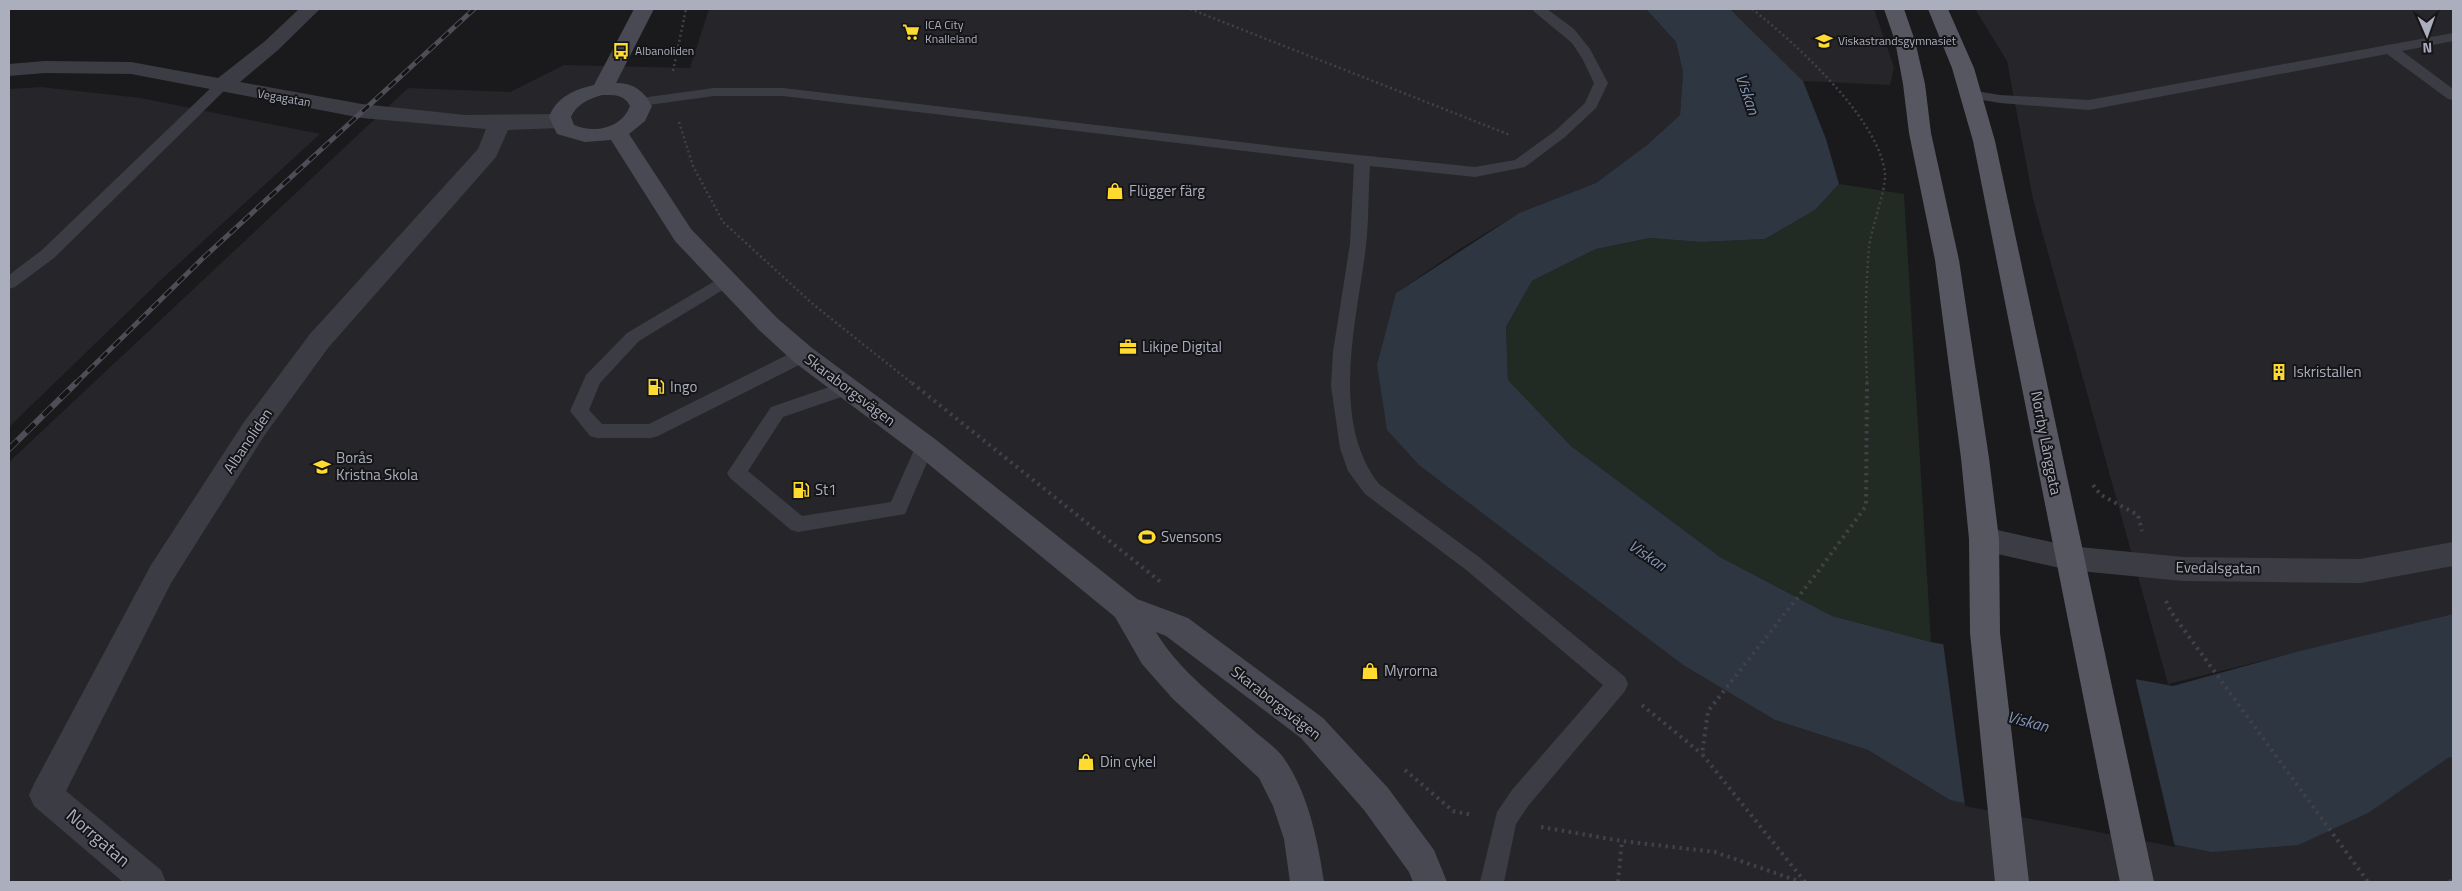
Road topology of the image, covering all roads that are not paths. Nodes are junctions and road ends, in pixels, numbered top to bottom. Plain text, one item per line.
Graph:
1 (310, 9) edge
2 (644, 9) edge
3 (1538, 9) edge
4 (1894, 9) edge
5 (1938, 9) edge
6 (2453, 37) edge
7 (2390, 49) junction
8 (9, 70) edge
9 (222, 86) junction
10 (602, 89) junction
11 (1970, 94) junction
12 (2453, 96) edge
13 (641, 102) junction
14 (560, 121) junction
15 (500, 123) junction
16 (616, 131) junction
17 (1362, 160) junction
18 (725, 281) junction
19 (9, 283) edge
20 (803, 354) junction
21 (847, 388) junction
22 (925, 446) junction
23 (1984, 540) junction
24 (2453, 554) edge
25 (2069, 558) junction
26 (1126, 608) junction
27 (46, 794) joint
28 (149, 882) edge
29 (1307, 882) edge
30 (1430, 882) edge
31 (1492, 882) edge
32 (2012, 882) edge
33 (2137, 882) edge

1 - 9 street
2 - 10 street
3 - 17 lane
4 - 23 main road
5 - 11 main road, Norrby Långgata
6 - 7 lane
7 - 11 lane
7 - 12 lane
8 - 9 street, Vegagatan
9 - 15 street, Vegagatan
9 - 19 lane
10 - 13 street
10 - 14 street
11 - 25 main road, Norrby Långgata
13 - 16 street
13 - 17 lane
14 - 15 street, Vegagatan
14 - 16 street
15 - 27 street, Albanoliden
16 - 18 street, Skaraborgsvägen
17 - 31 lane
18 - 20 street, Skaraborgsvägen
18 - 20 lane
20 - 21 street, Skaraborgsvägen
21 - 22 street, Skaraborgsvägen
21 - 22 lane
22 - 26 street, Skaraborgsvägen
23 - 25 street, Evedalsgatan
23 - 32 main road
24 - 25 street, Evedalsgatan
25 - 33 main road, Norrby Långgata
26 - 29 street, Skaraborgsvägen
26 - 30 street, Skaraborgsvägen
27 - 28 street, Norrgatan

